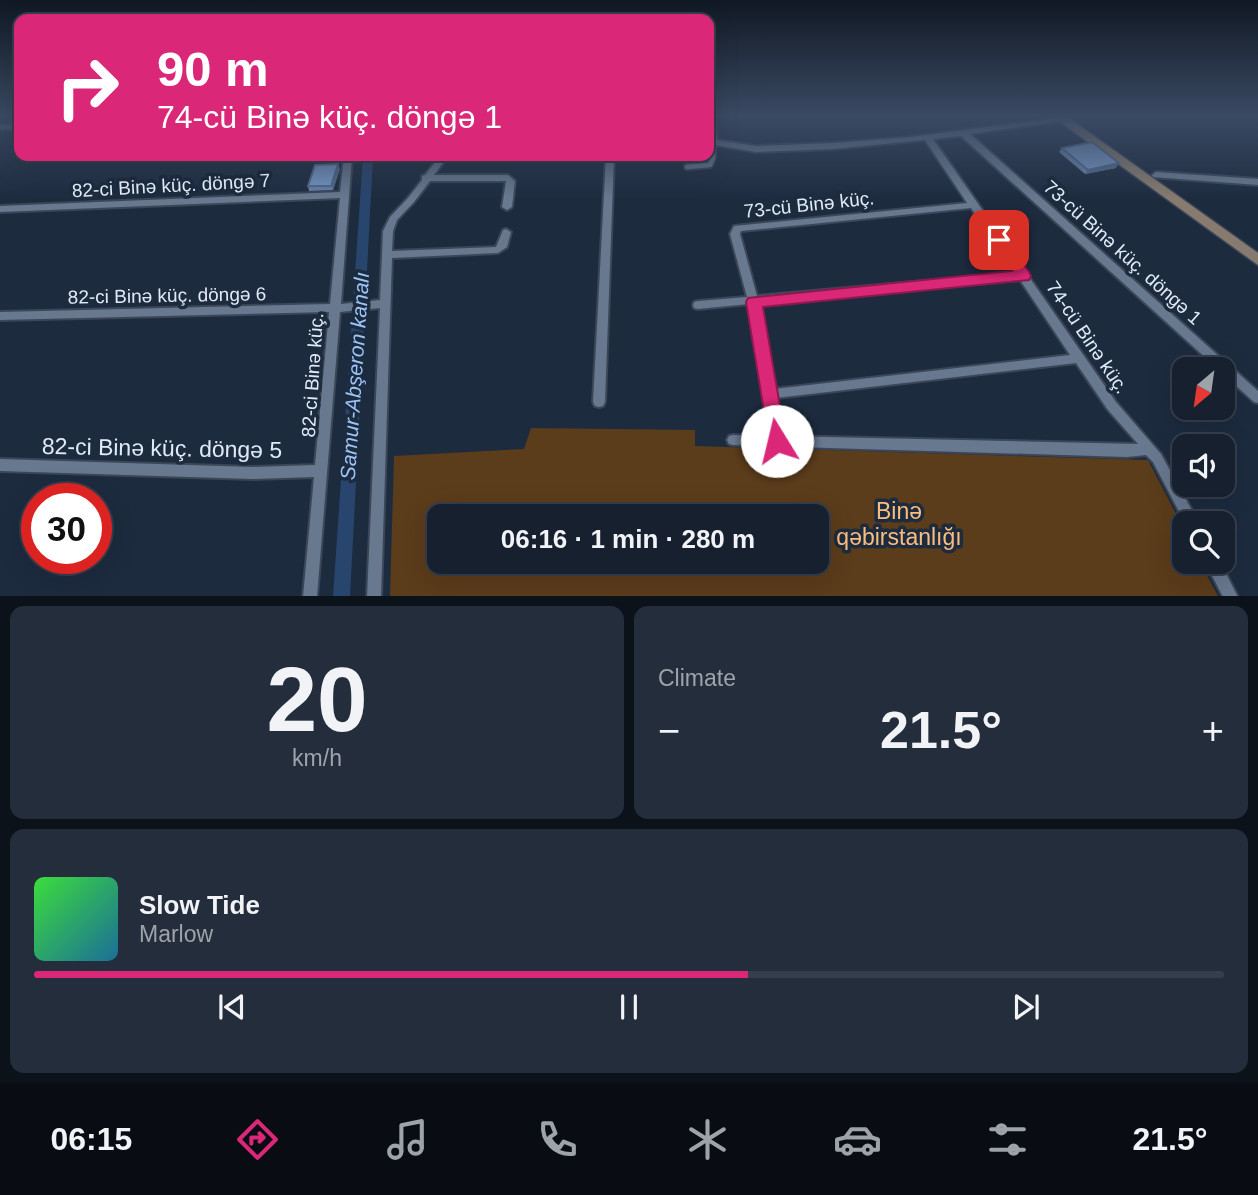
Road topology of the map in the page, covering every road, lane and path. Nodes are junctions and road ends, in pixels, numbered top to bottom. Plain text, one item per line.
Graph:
1 (718, 144) edge
2 (832, 144) edge
3 (932, 144) edge
4 (975, 144) edge
5 (1100, 144) edge
6 (1107, 144) edge
7 (347, 161) edge
8 (440, 161) edge
9 (610, 161) edge
10 (714, 161) edge
11 (687, 167) dead end
12 (1156, 175) junction
13 (425, 178) junction
14 (1258, 181) edge
15 (344, 195) junction
16 (975, 205) junction
17 (507, 207) dead end
18 (0, 209) edge
19 (506, 232) dead end
20 (1258, 248) edge
21 (386, 255) junction
22 (1258, 260) edge
23 (1023, 276) junction
24 (754, 302) junction
25 (383, 304) junction
26 (698, 305) dead end
27 (335, 308) junction
28 (0, 316) edge
29 (1080, 358) junction
30 (770, 394) junction
31 (1258, 398) edge
32 (599, 402) dead end
33 (733, 440) dead end
34 (777, 441) junction
35 (1150, 449) junction
36 (0, 465) edge
37 (322, 471) junction
38 (1185, 511) edge
39 (1219, 574) edge
40 (310, 596) edge
41 (374, 596) edge
42 (1230, 596) edge

1 - 2 street
3 - 16 street, 74-cü Binə küç.
4 - 31 street, 73-cü Binə küç. döngə 1
5 - 22 main road
6 - 12 main road
7 - 15 street, 82-ci Binə küç.
8 - 13 street
9 - 32 street
10 - 11 lane
12 - 14 street
12 - 20 main road
13 - 17 street
13 - 21 street
15 - 18 street, 82-ci Binə küç. döngə 7
15 - 27 street, 82-ci Binə küç.
16 - 23 street, 74-cü Binə küç.
16 - 24 street, 73-cü Binə küç.
19 - 21 street
21 - 25 street
23 - 24 street
23 - 29 street, 74-cü Binə küç.
24 - 26 street
24 - 30 street, 73-cü Binə küç.
25 - 27 street, 82-ci Binə küç. döngə 6
25 - 41 street
27 - 28 street, 82-ci Binə küç. döngə 6
27 - 37 street, 82-ci Binə küç.
29 - 30 street
29 - 35 street, 74-cü Binə küç.
30 - 34 street, 73-cü Binə küç.
33 - 34 street
34 - 35 street
35 - 38 street, 74-cü Binə küç.
36 - 37 street, 82-ci Binə küç. döngə 5
37 - 40 street, 82-ci Binə küç.
39 - 42 street

